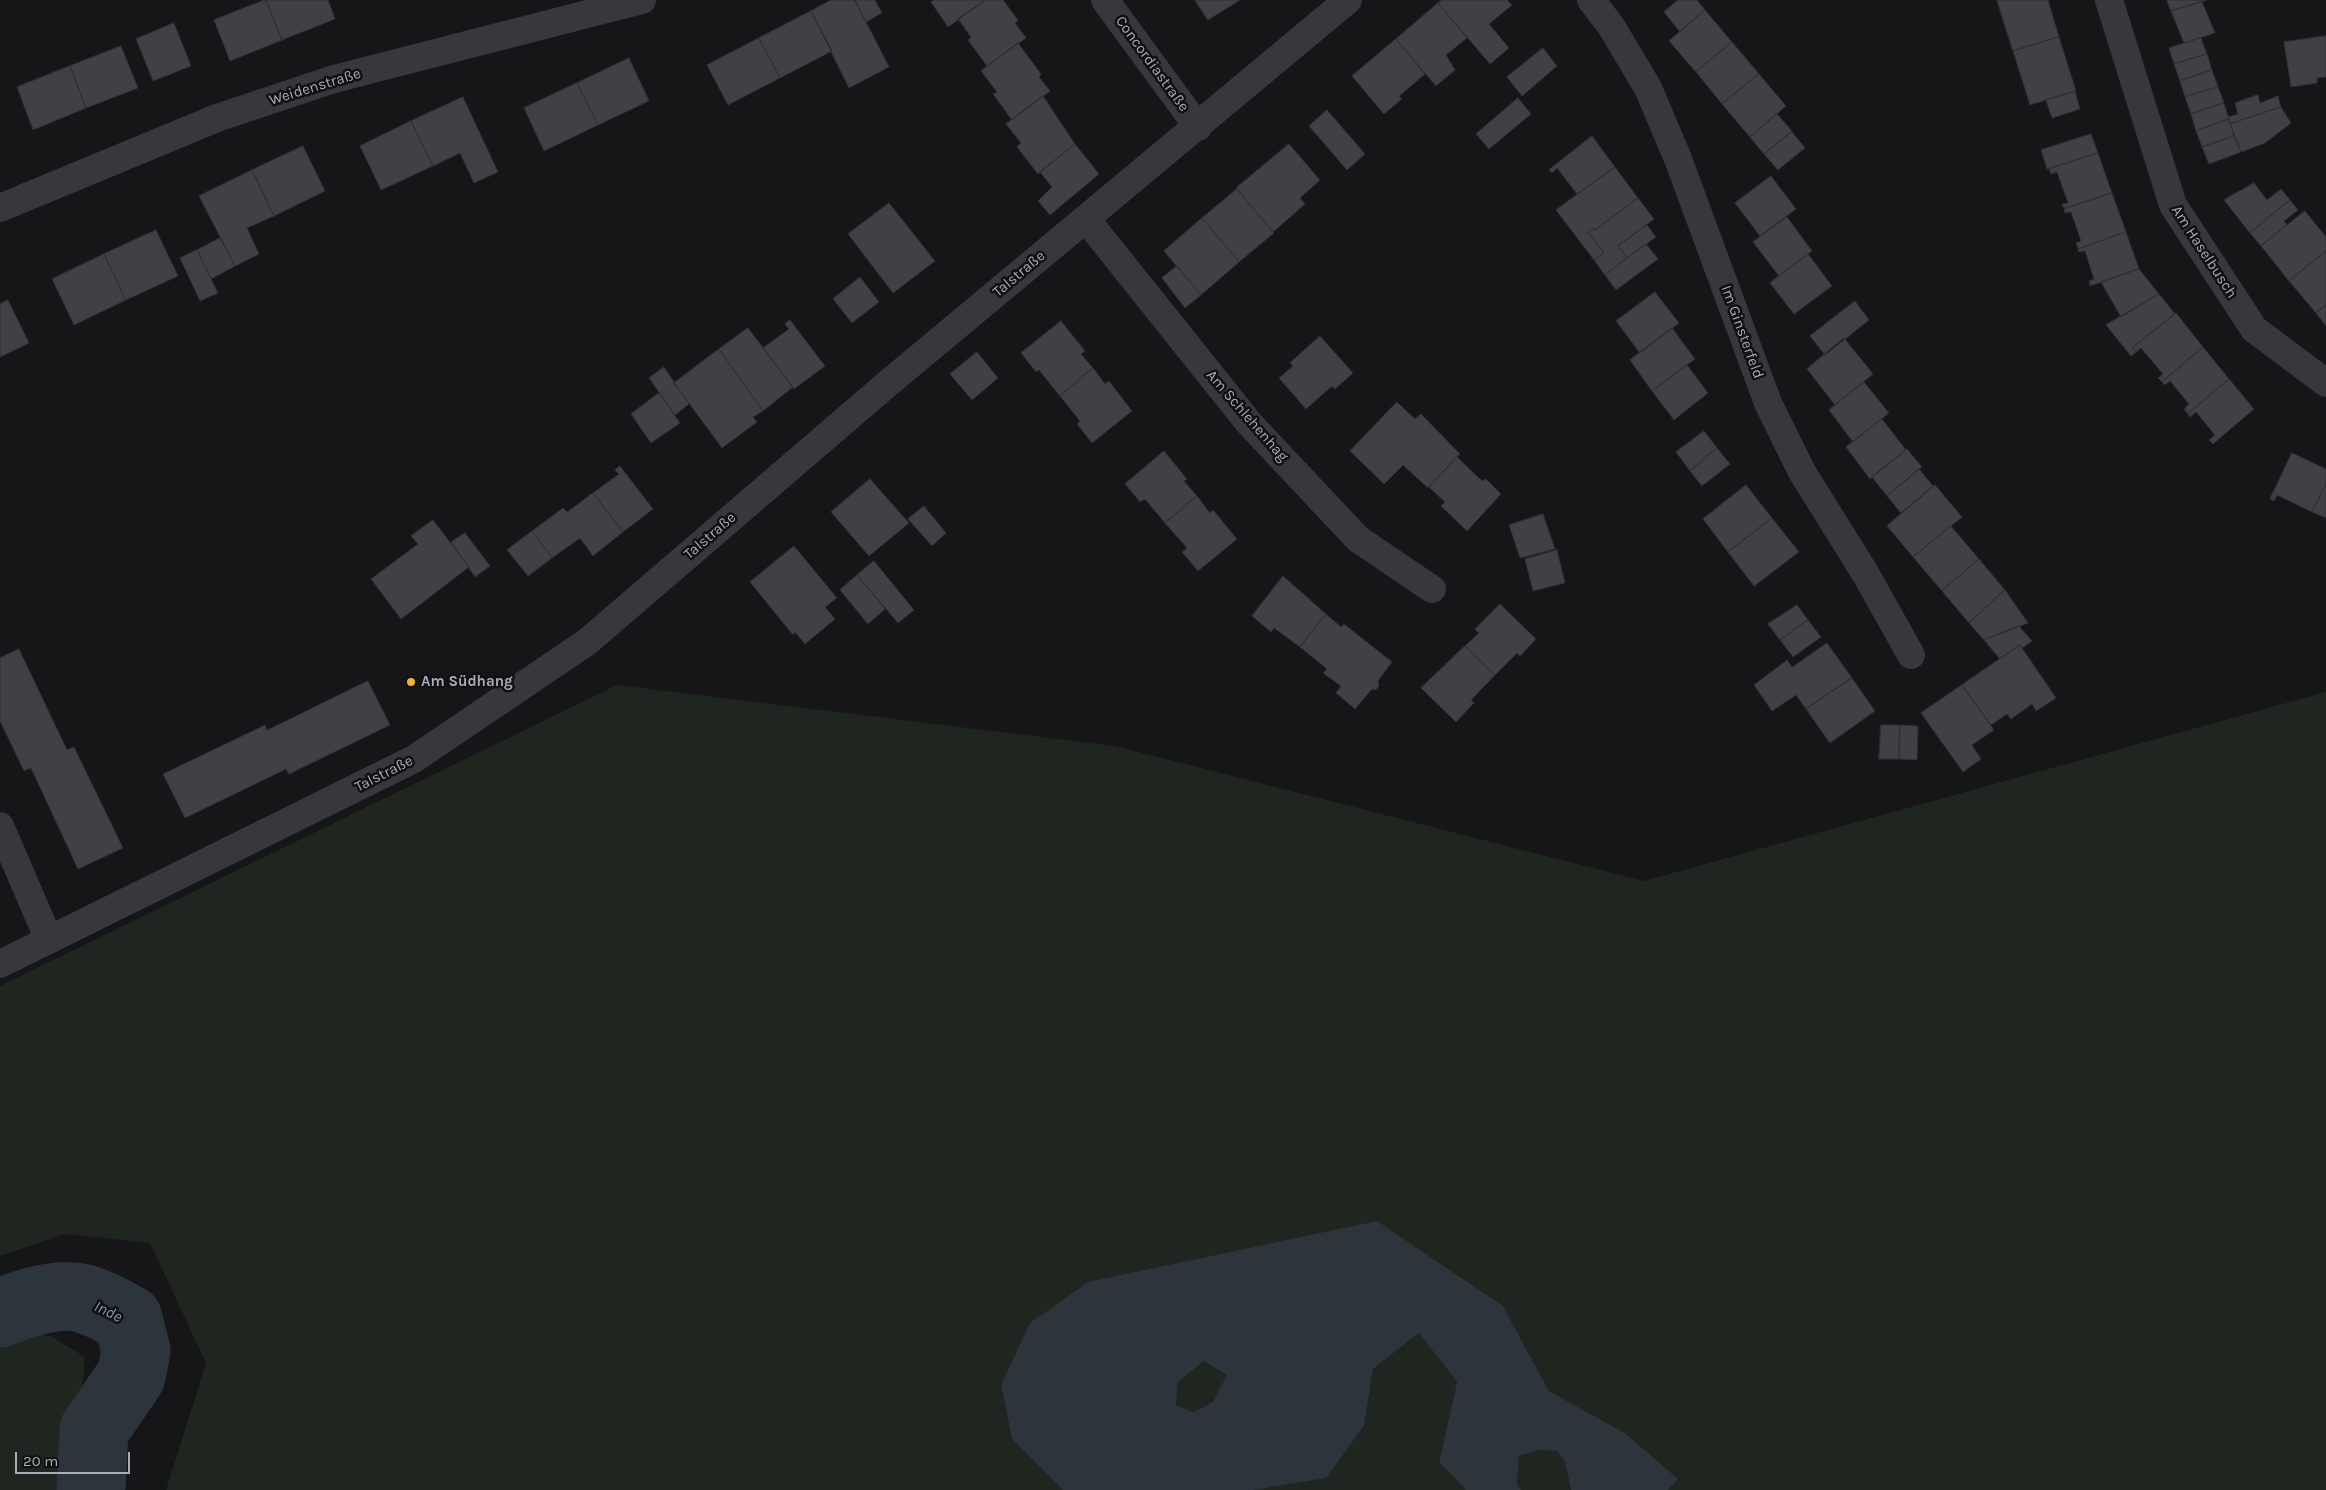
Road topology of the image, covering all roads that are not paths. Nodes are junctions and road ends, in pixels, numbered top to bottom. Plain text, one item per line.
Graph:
1 (642, 0) edge
2 (1106, 0) edge
3 (1348, 0) edge
4 (1591, 0) edge
5 (2109, 0) edge
6 (1198, 128) junction
7 (0, 208) edge
8 (1086, 219) junction
9 (2326, 383) edge
10 (1432, 589) dead end
11 (1911, 655) dead end
12 (0, 826) edge
13 (49, 940) junction
14 (0, 964) edge

1 - 7 street, Weidenstraße
2 - 6 street, Concordiastraße
3 - 6 street, Talstraße
4 - 11 street, Im Ginsterfeld
5 - 9 street, Am Haselbusch
6 - 8 street, Talstraße
8 - 10 street, Am Schlehenhag
8 - 13 street, Talstraße
12 - 13 street
13 - 14 street, Talstraße

